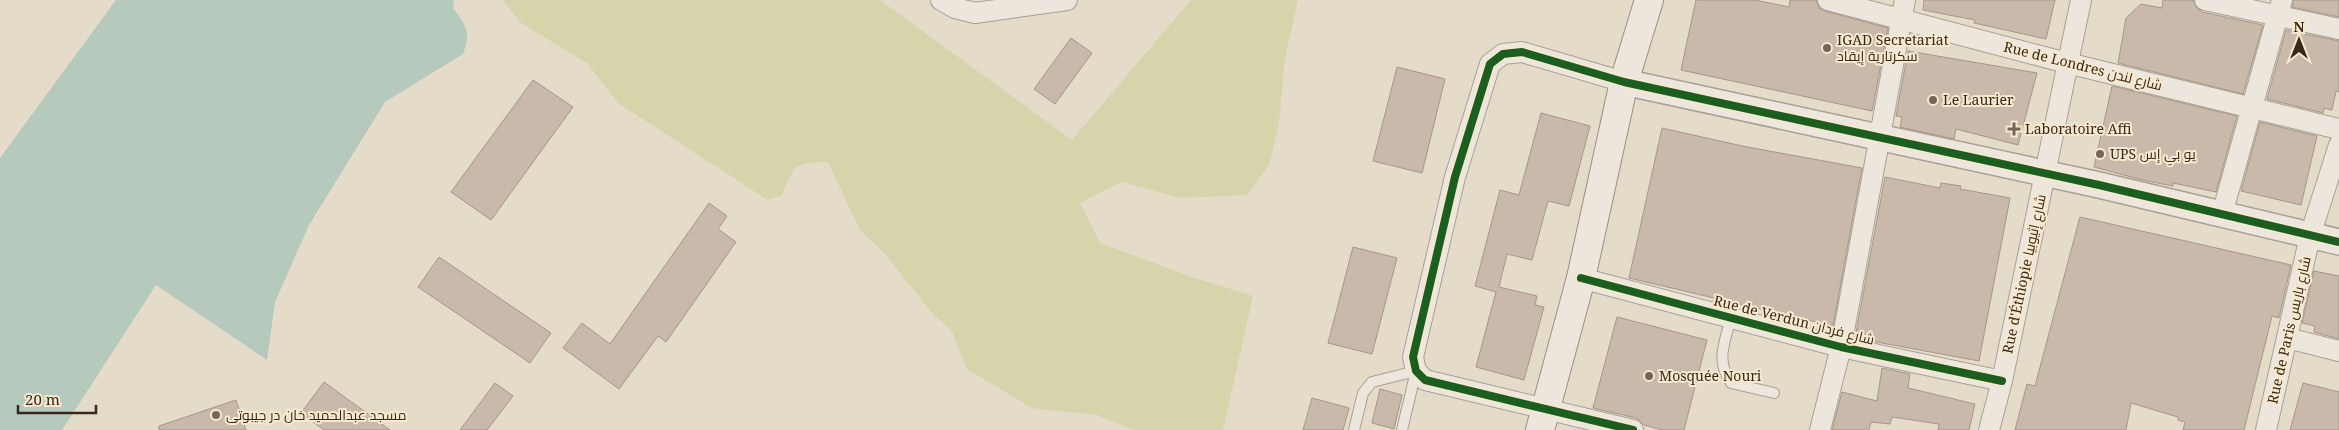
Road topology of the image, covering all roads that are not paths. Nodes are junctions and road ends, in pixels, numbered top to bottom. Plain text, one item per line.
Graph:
1 (941, 0) edge
2 (1067, 0) edge
3 (1649, 0) edge
4 (1828, 0) edge
5 (2081, 0) edge
6 (2205, 0) edge
7 (2281, 8) edge
8 (1903, 9) edge
9 (2339, 30) edge
10 (2067, 63) junction
11 (1624, 82) junction
12 (2252, 108) junction
13 (2339, 129) edge
14 (1880, 137) junction
15 (2339, 145) edge
16 (2045, 174) junction
17 (2222, 214) junction
18 (2310, 236) junction
19 (2339, 242) edge
20 (1582, 278) junction
21 (1732, 318) junction
22 (2287, 338) junction
23 (1841, 347) junction
24 (2339, 351) edge
25 (1416, 371) junction
26 (2002, 381) junction
27 (1774, 393) dead end
28 (1543, 419) edge
29 (1354, 430) edge
30 (1402, 430) edge
31 (1633, 430) edge
32 (1820, 430) edge
33 (1989, 430) edge
34 (2266, 430) edge

1 - 2 street
3 - 11 main road
4 - 8 street, Rue de Londres شارع لندن
5 - 10 street, Rue d'Éthiopie شارع إثيوبيا
6 - 7 street
7 - 9 street
7 - 12 street
8 - 10 street, Rue de Londres شارع لندن
8 - 14 street
10 - 12 street, Rue de Londres شارع لندن
10 - 16 street, Rue d'Éthiopie شارع إثيوبيا
11 - 14 street
11 - 20 main road
11 - 25 street
12 - 13 street, Rue de Londres شارع لندن
12 - 17 street
14 - 16 street
14 - 23 street
15 - 18 street, Rue de Paris شارع باريس
16 - 17 street
16 - 26 street, Rue d'Éthiopie شارع إثيوبيا
17 - 18 street
18 - 19 street
18 - 22 street, Rue de Paris شارع باريس
20 - 21 street, Rue de Verdun شارع فردان
20 - 28 main road
21 - 23 street, Rue de Verdun شارع فردان
21 - 27 lane
22 - 24 street
22 - 34 street, Rue de Paris شارع باريس
23 - 26 street, Rue de Verdun شارع فردان
23 - 32 street
25 - 28 street
25 - 29 lane
25 - 30 lane
26 - 33 street, Rue d'Éthiopie شارع إثيوبيا
28 - 31 street

